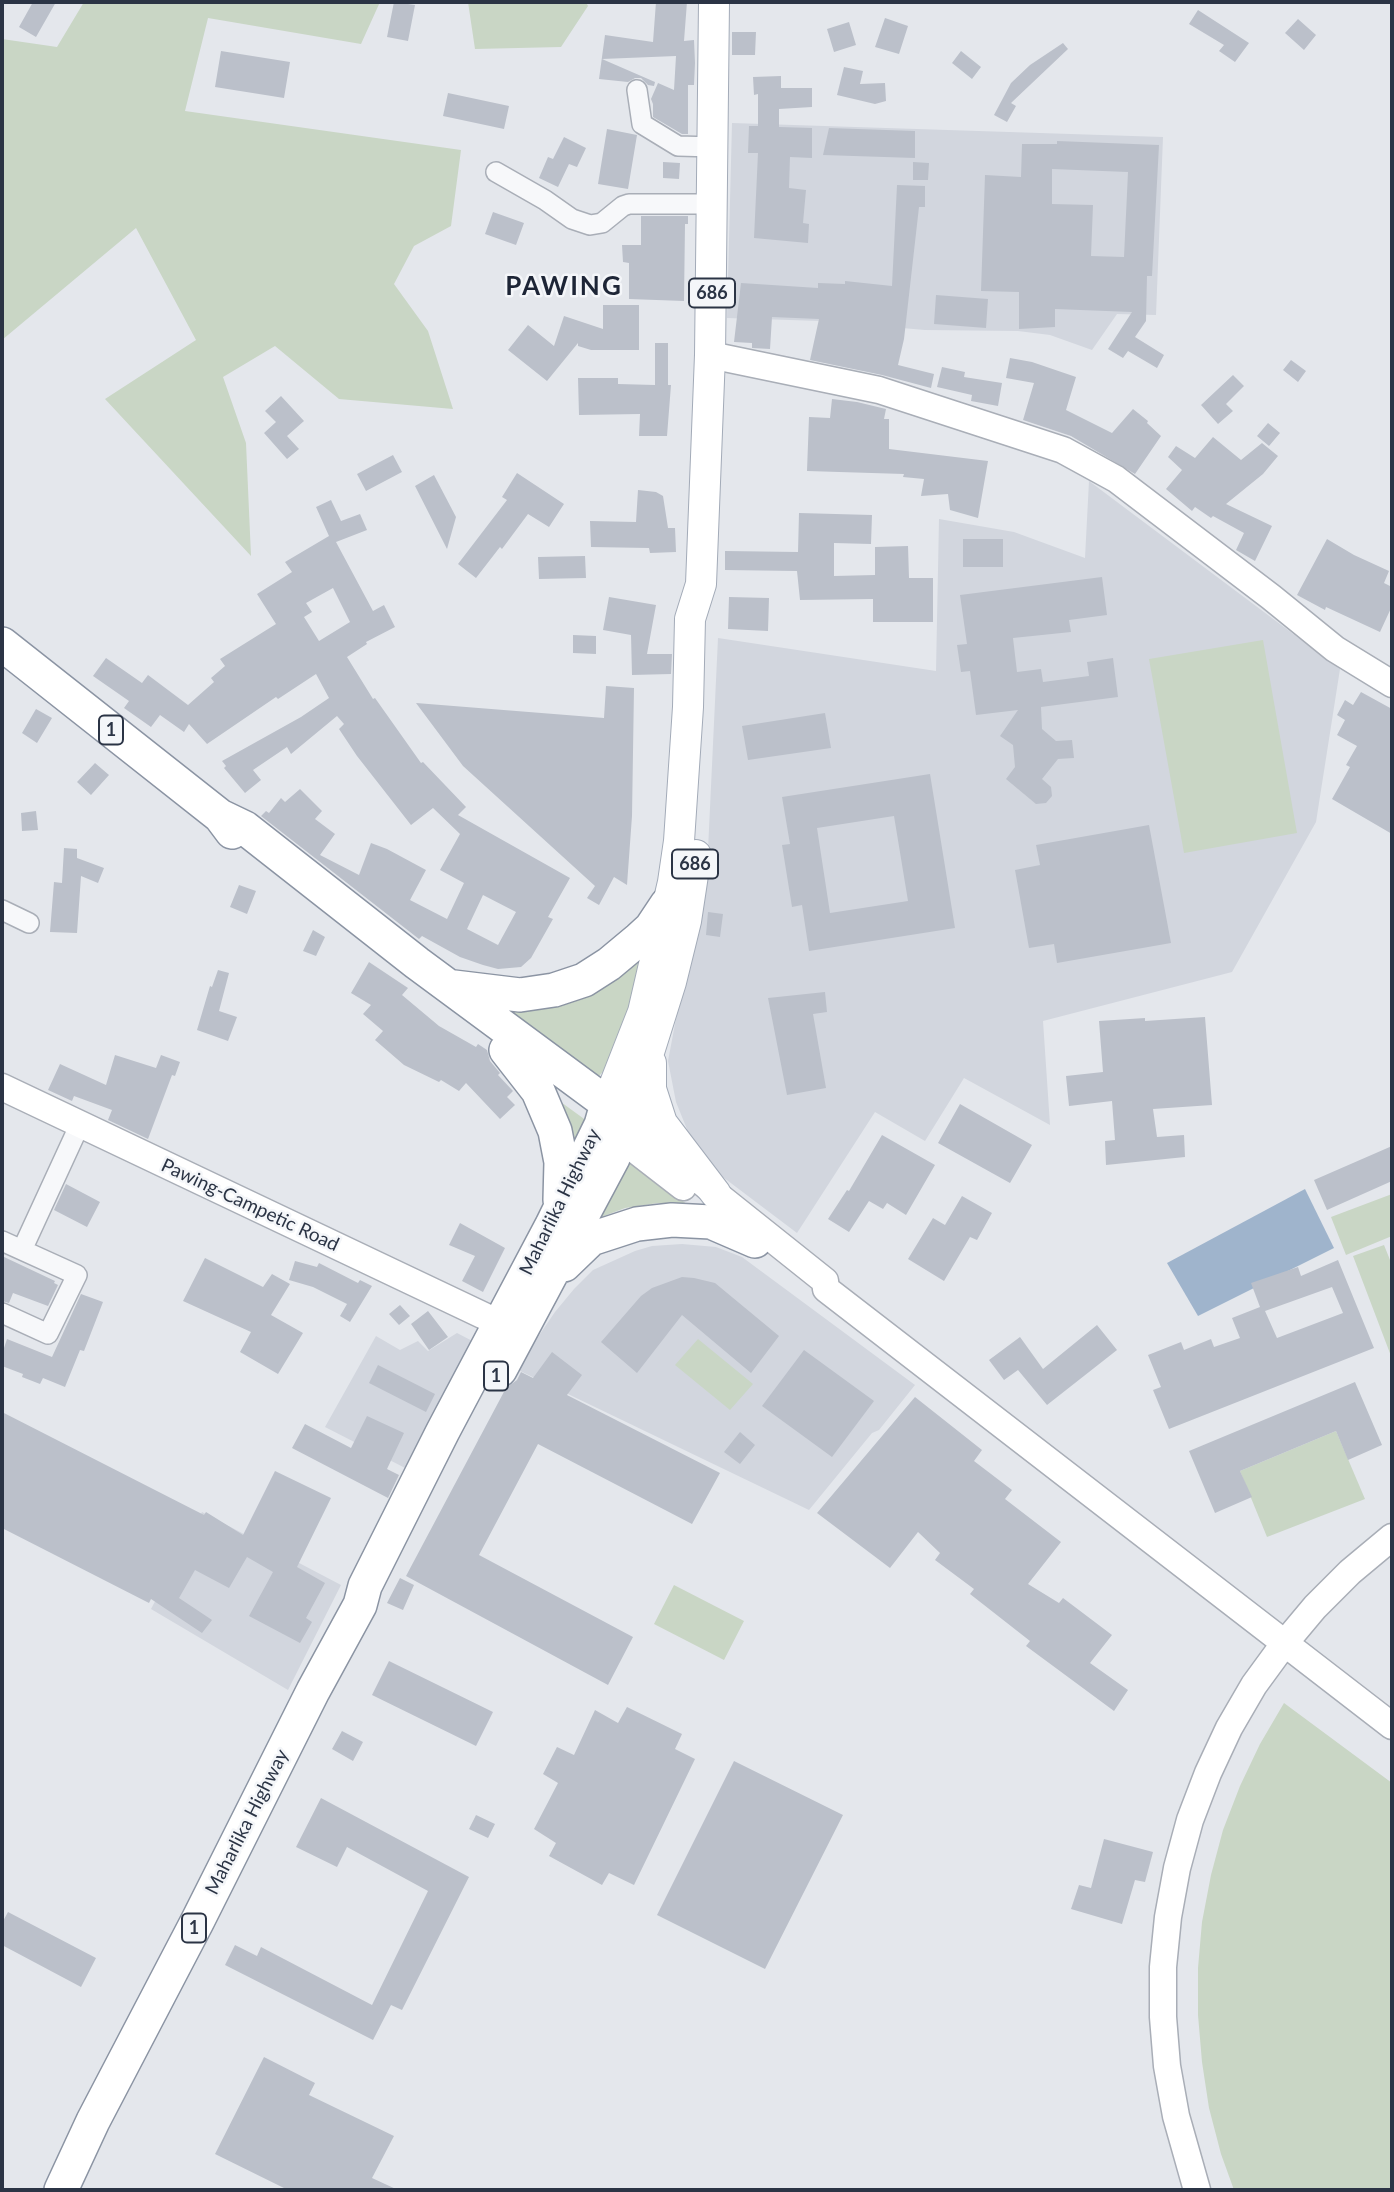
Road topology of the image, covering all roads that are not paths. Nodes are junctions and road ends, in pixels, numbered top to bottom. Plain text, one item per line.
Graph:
1 (714, 2) edge
2 (637, 90) dead end
3 (714, 147) junction
4 (495, 172) dead end
5 (713, 204) junction
6 (710, 355) junction
7 (701, 584) junction
8 (2, 644) edge
9 (1392, 684) edge
10 (220, 817) junction
11 (667, 904) junction
12 (2, 910) edge
13 (29, 923) dead end
14 (448, 986) junction
15 (651, 1049) junction
16 (506, 1050) junction
17 (2, 1087) edge
18 (614, 1121) junction
19 (80, 1124) junction
20 (716, 1194) junction
21 (552, 1225) junction
22 (2, 1241) edge
23 (755, 1241) junction
24 (22, 1250) junction
25 (550, 1279) junction
26 (826, 1289) junction
27 (2, 1313) edge
28 (499, 1324) junction
29 (1392, 1537) edge
30 (360, 1605) junction
31 (1284, 1644) junction
32 (1392, 1726) edge
33 (61, 2190) edge
34 (1197, 2190) edge

1 - 3 main road, 686
2 - 3 street
3 - 5 main road, 686
4 - 5 street
5 - 6 main road, 686
6 - 7 main road, 686
6 - 9 street
7 - 11 main road, 686
7 - 15 main road, 686
8 - 10 highway, Maharlika Highway / 1
10 - 14 highway, Maharlika Highway / 1
10 - 16 highway, Maharlika Highway / 1
11 - 14 highway, 686
11 - 18 main road, 686
12 - 13 street
14 - 18 highway, Maharlika Highway / 1
15 - 18 main road, 686
15 - 20 main road, 686
16 - 18 highway, Maharlika Highway / 1
16 - 21 highway, 1
17 - 19 street, Pawing-Campetic Road
18 - 20 street, 686
18 - 21 highway, Maharlika Highway / 1
18 - 23 street, 686
18 - 25 highway, Maharlika Highway / 1
19 - 24 street
19 - 28 street, Pawing-Campetic Road
20 - 26 street, 686
21 - 28 highway, Maharlika Highway / 1
22 - 24 street
23 - 25 highway
23 - 26 street, 686
24 - 27 street
25 - 30 highway, Maharlika Highway / 1
26 - 31 street, 686
28 - 30 highway, Maharlika Highway / 1
29 - 31 street
30 - 33 highway, Maharlika Highway / 1
31 - 32 street, 686
31 - 34 street

